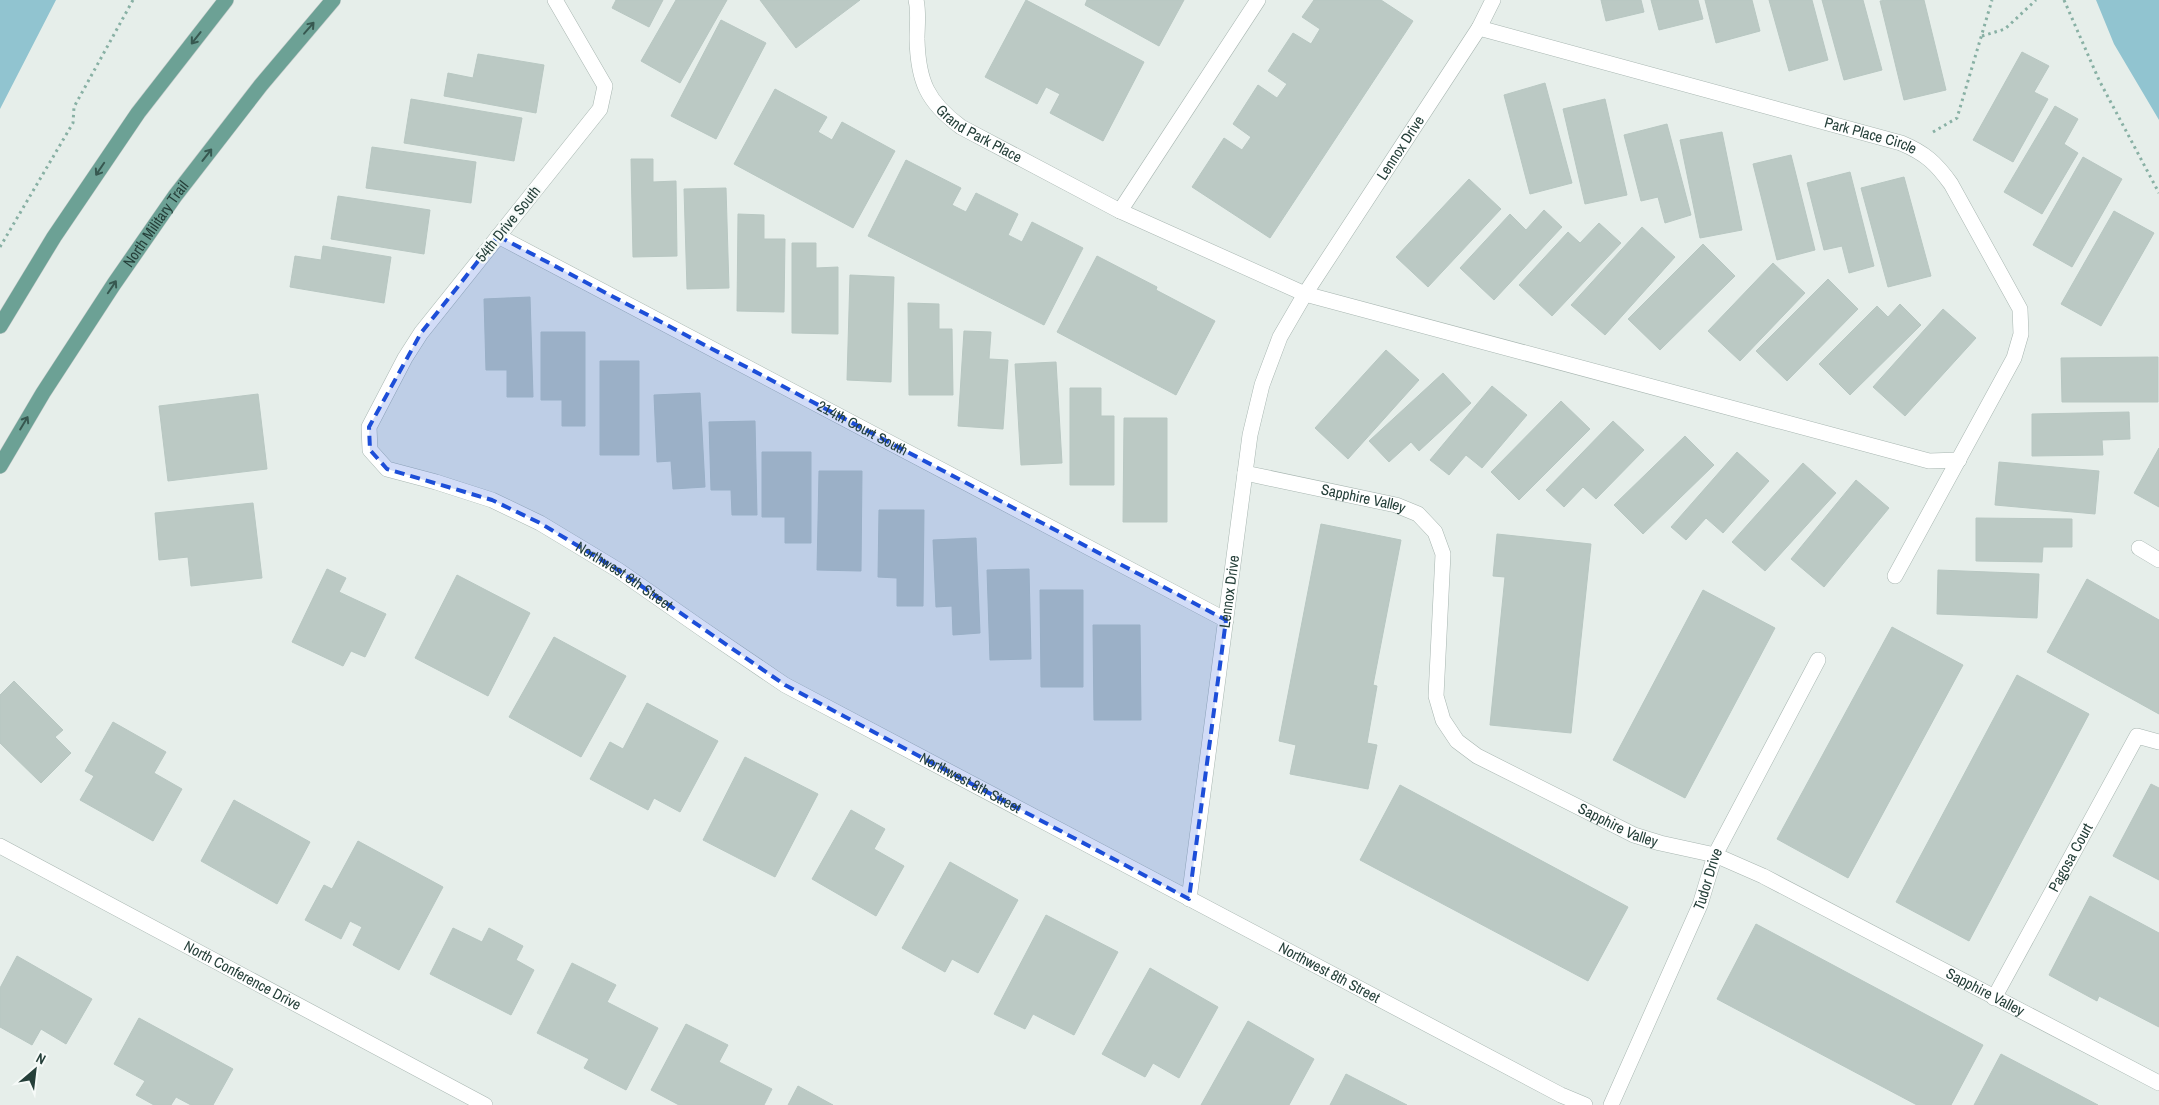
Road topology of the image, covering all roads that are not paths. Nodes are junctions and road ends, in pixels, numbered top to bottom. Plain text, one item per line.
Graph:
1 (226, 0) edge
2 (333, 0) edge
3 (555, 0) edge
4 (916, 0) edge
5 (1258, 0) edge
6 (1493, 0) edge
7 (1479, 28) junction
8 (1120, 211) junction
9 (498, 236) junction
10 (1306, 294) junction
11 (0, 326) edge
12 (370, 450) joint
13 (1959, 460) junction
14 (0, 466) edge
15 (1245, 473) junction
16 (2139, 548) dead end
17 (2159, 560) edge
18 (1895, 576) dead end
19 (1226, 620) junction
20 (1818, 660) dead end
21 (2159, 742) edge
22 (0, 846) edge
23 (1715, 856) junction
24 (1189, 900) junction
25 (1994, 998) junction
26 (2159, 1083) edge
27 (485, 1105) edge
28 (1585, 1105) edge
29 (1611, 1105) edge

1 -> 11 main road
14 -> 2 main road, North Military Trail
3 - 9 street, 54th Drive South
4 - 8 street, Grand Park Place
5 - 8 street
6 - 7 street, Lennox Drive
7 - 10 street, Lennox Drive
7 - 13 street, Park Place Circle
8 - 10 street, Grand Park Place
9 - 12 street, 54th Drive South
9 - 19 street, 214th Court South
10 - 13 street
10 - 15 street, Lennox Drive
12 - 24 street, Northwest 8th Street
13 - 18 street, Park Place Circle
15 - 19 street, Lennox Drive
15 - 23 street, Sapphire Valley
16 - 17 street
19 - 24 street, Lennox Drive
20 - 23 street, Tudor Drive
21 - 25 street, Pagosa Court
22 - 27 street, North Conference Drive
23 - 25 street, Sapphire Valley
23 - 29 street, Tudor Drive
24 - 28 street, Northwest 8th Street
25 - 26 street, Sapphire Valley

